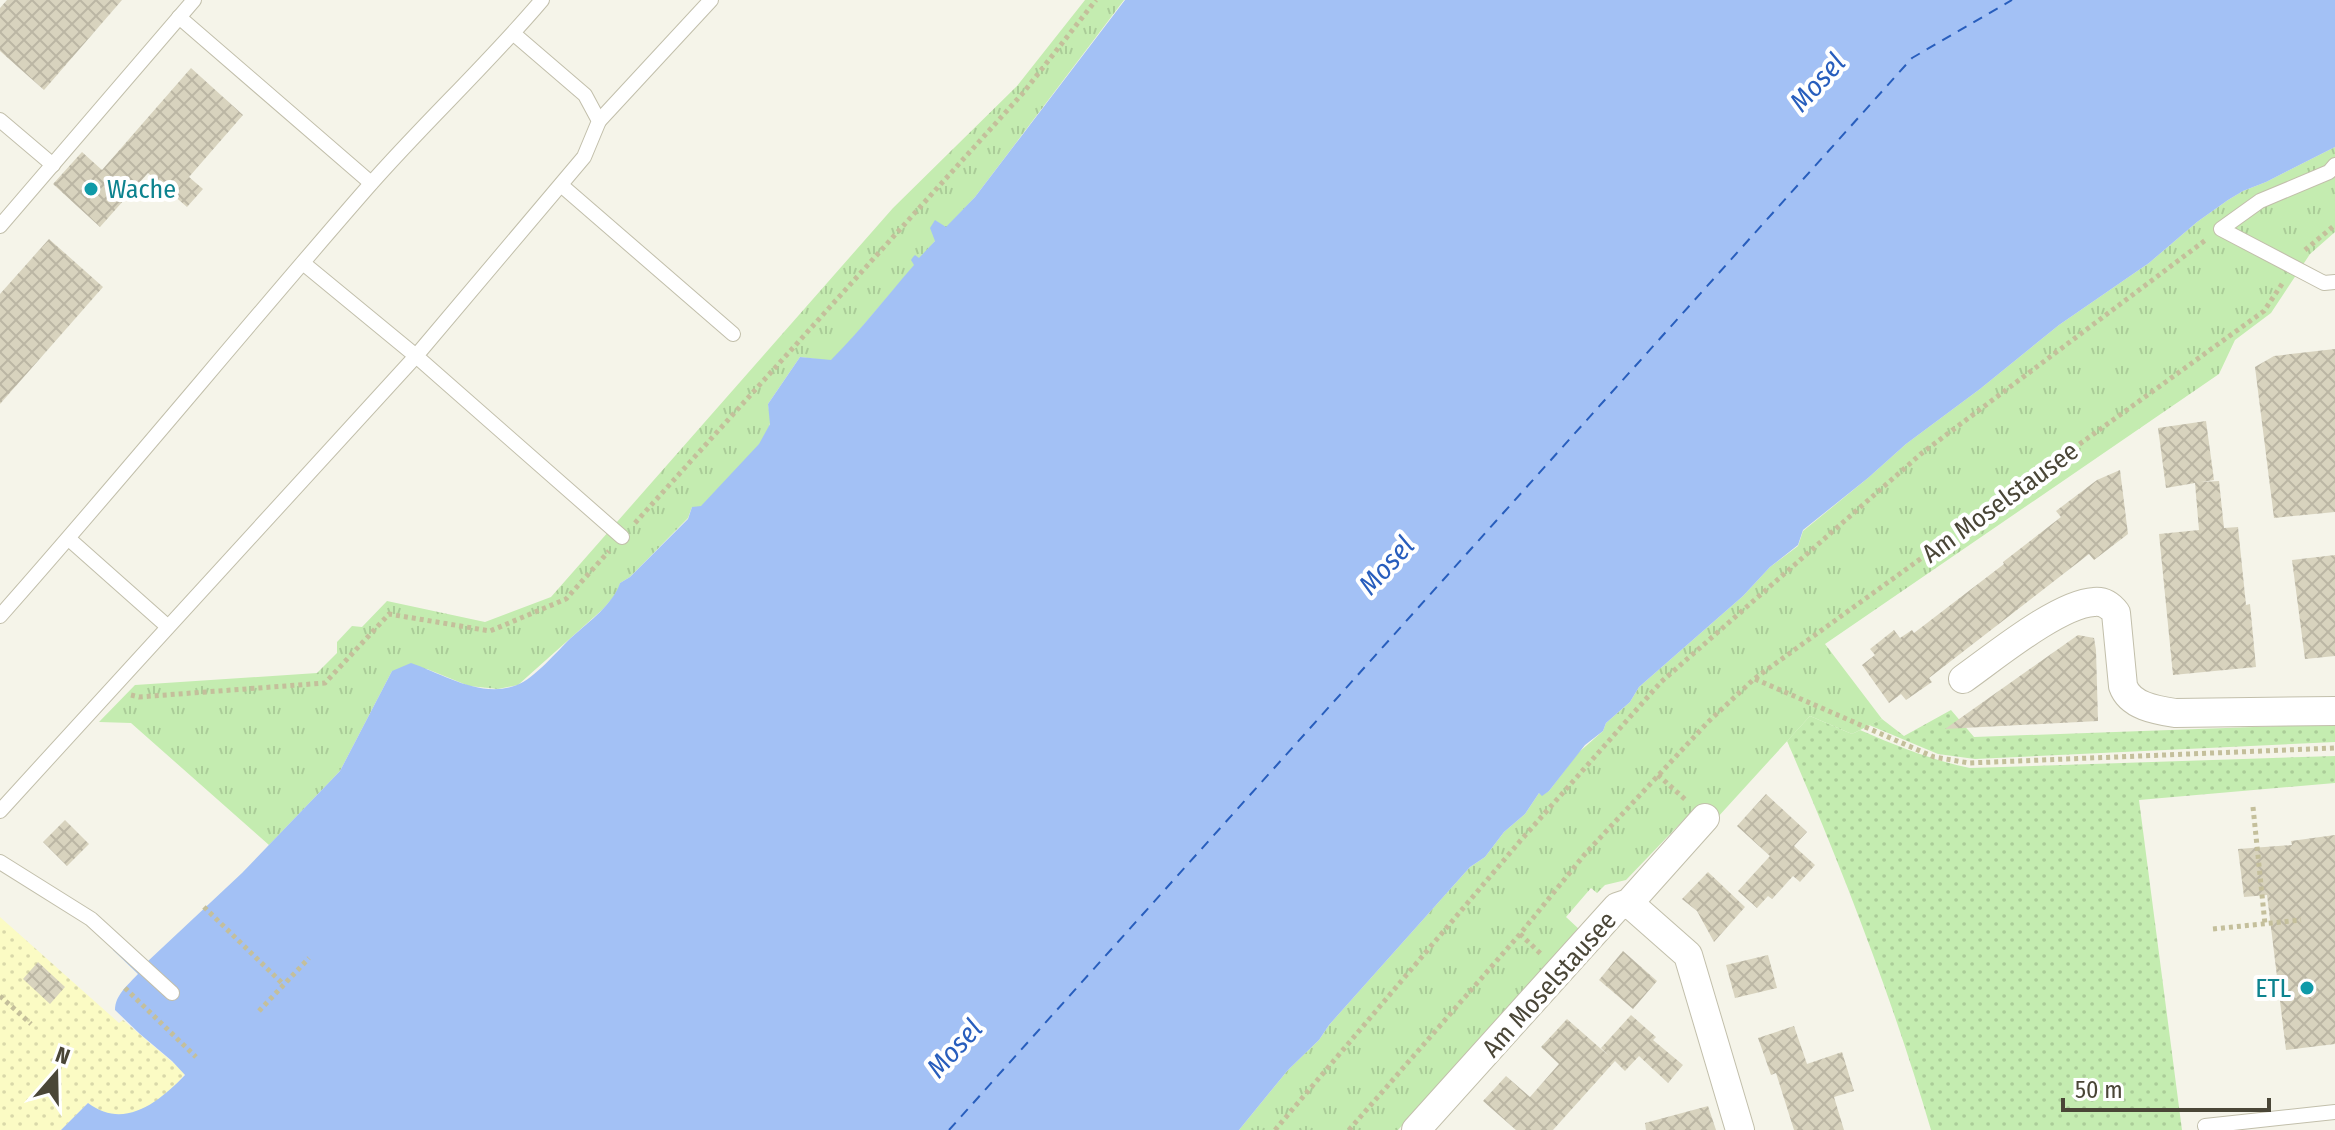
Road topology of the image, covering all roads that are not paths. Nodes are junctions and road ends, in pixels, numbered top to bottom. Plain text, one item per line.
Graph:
1 (194, 0) edge
2 (542, 0) edge
3 (711, 0) edge
4 (179, 17) junction
5 (514, 34) junction
6 (0, 120) edge
7 (599, 121) junction
8 (53, 165) junction
9 (2335, 165) edge
10 (371, 183) junction
11 (561, 185) junction
12 (0, 226) edge
13 (303, 263) junction
14 (2335, 282) edge
15 (733, 334) dead end
16 (416, 356) junction
17 (622, 537) road end
18 (69, 539) junction
19 (0, 616) edge
20 (167, 626) junction
21 (1963, 679) dead end
22 (2335, 711) edge
23 (0, 811) edge
24 (1705, 818) road end
25 (0, 862) edge
26 (1629, 903) junction
27 (172, 993) dead end
28 (2335, 1112) edge
29 (2205, 1126) dead end
30 (1416, 1130) edge
31 (1740, 1130) edge

1 - 4 lane
2 - 5 lane
3 - 7 lane
4 - 8 lane
4 - 10 lane
5 - 7 lane
5 - 10 lane
6 - 8 lane
7 - 11 lane
8 - 12 lane
9 - 14 lane
10 - 13 lane
11 - 15 lane
11 - 16 lane
13 - 16 lane
13 - 18 lane
16 - 17 lane
16 - 20 lane
18 - 19 lane
18 - 20 lane
20 - 23 lane
21 - 22 street
24 - 26 street, Am Moselstausee
25 - 27 lane
26 - 30 street, Am Moselstausee
26 - 31 street
28 - 29 lane

